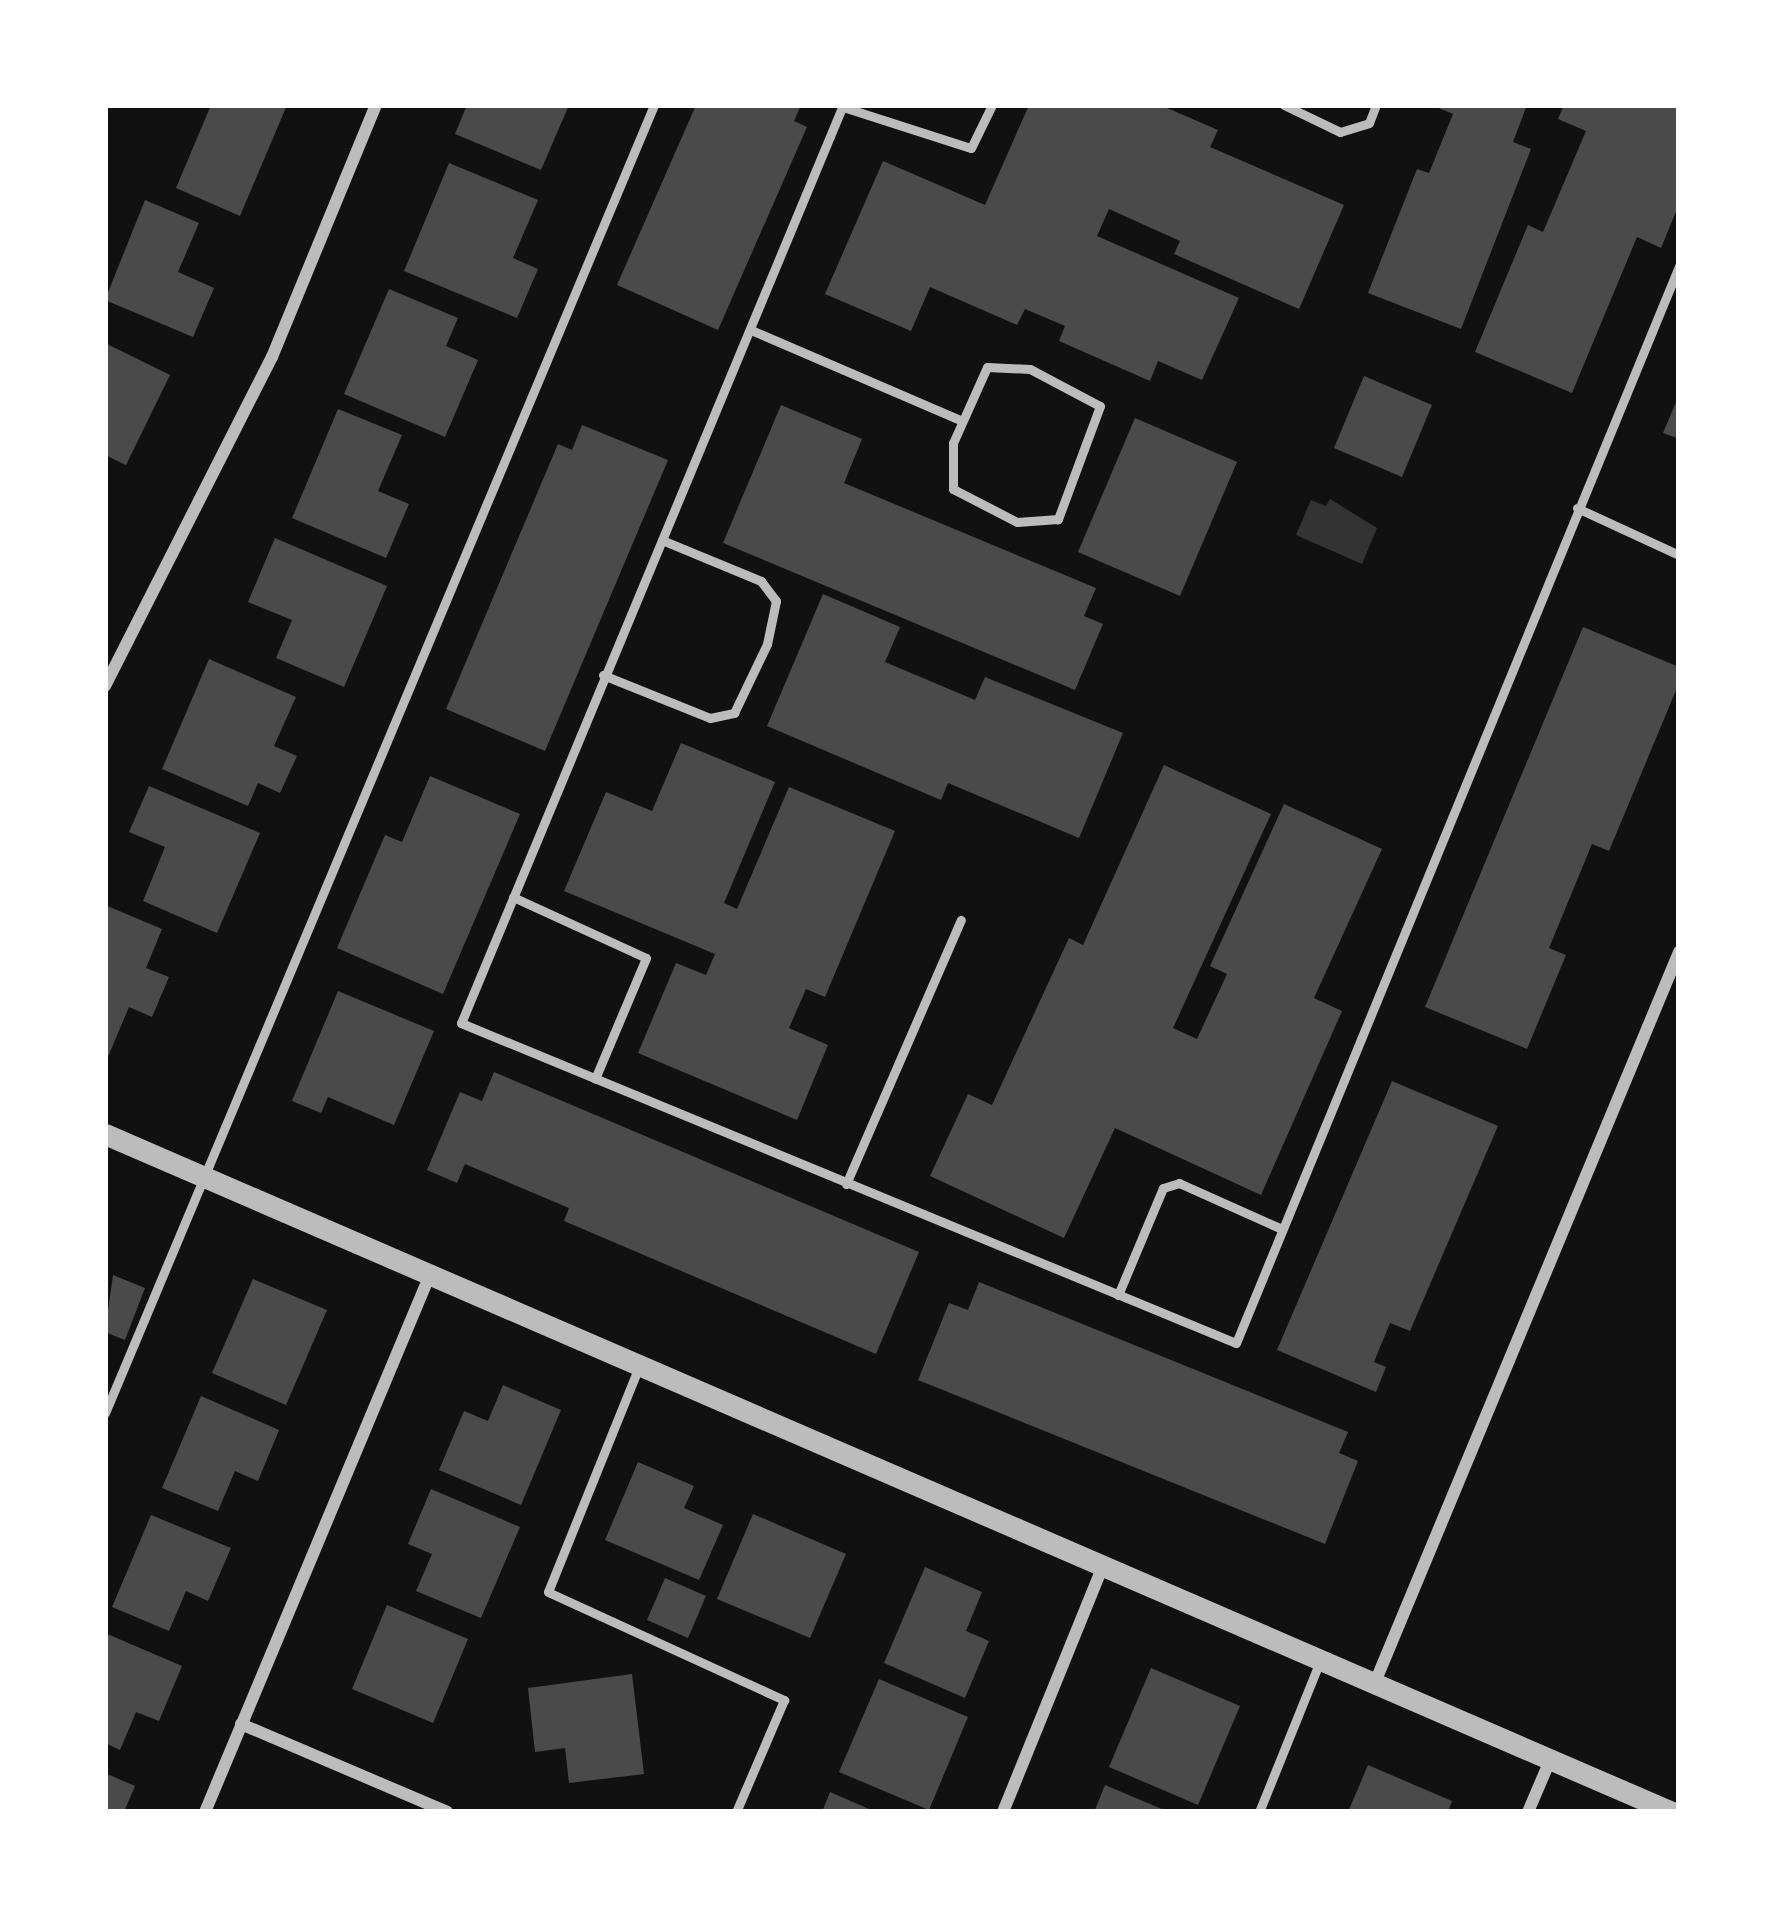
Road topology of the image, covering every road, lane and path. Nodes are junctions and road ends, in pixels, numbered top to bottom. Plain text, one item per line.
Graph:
1 (376, 105) edge
2 (653, 105) edge
3 (992, 105) edge
4 (1284, 105) edge
5 (1376, 105) edge
6 (843, 106) edge
7 (1679, 266) edge
8 (751, 331) junction
9 (960, 420) junction
10 (1577, 508) junction
11 (662, 540) junction
12 (1679, 555) edge
13 (603, 675) junction
14 (105, 686) edge
15 (513, 897) junction
16 (962, 920) dead end
17 (1679, 952) edge
18 (595, 1079) junction
19 (105, 1134) edge
20 (203, 1177) junction
21 (846, 1184) junction
22 (1282, 1229) junction
23 (430, 1277) junction
24 (1118, 1295) junction
25 (638, 1369) junction
26 (105, 1412) edge
27 (1104, 1563) junction
28 (1322, 1657) junction
29 (1376, 1680) junction
30 (241, 1724) junction
31 (1551, 1757) junction
32 (205, 1812) edge
33 (447, 1812) edge
34 (736, 1812) edge
35 (1003, 1812) edge
36 (1259, 1812) edge
37 (1528, 1812) edge
38 (1672, 1812) edge

1 - 14 street
2 - 20 lane
3 - 6 lane
4 - 5 lane
6 - 8 lane
7 - 10 lane
8 - 9 lane
8 - 11 lane
9 - 9 lane
10 - 12 lane
10 - 22 lane
11 - 13 lane
11 - 13 lane
13 - 15 lane
15 - 18 lane
15 - 18 lane
16 - 21 lane
17 - 29 street
18 - 21 lane
19 - 20 street
20 - 23 street
20 - 26 lane
21 - 24 lane
22 - 24 lane
22 - 24 lane
23 - 25 street
23 - 30 street
25 - 27 street
25 - 34 lane
27 - 28 street
27 - 35 street
28 - 29 street
28 - 36 lane
29 - 31 street
30 - 32 street
30 - 33 street
31 - 37 street
31 - 38 street

